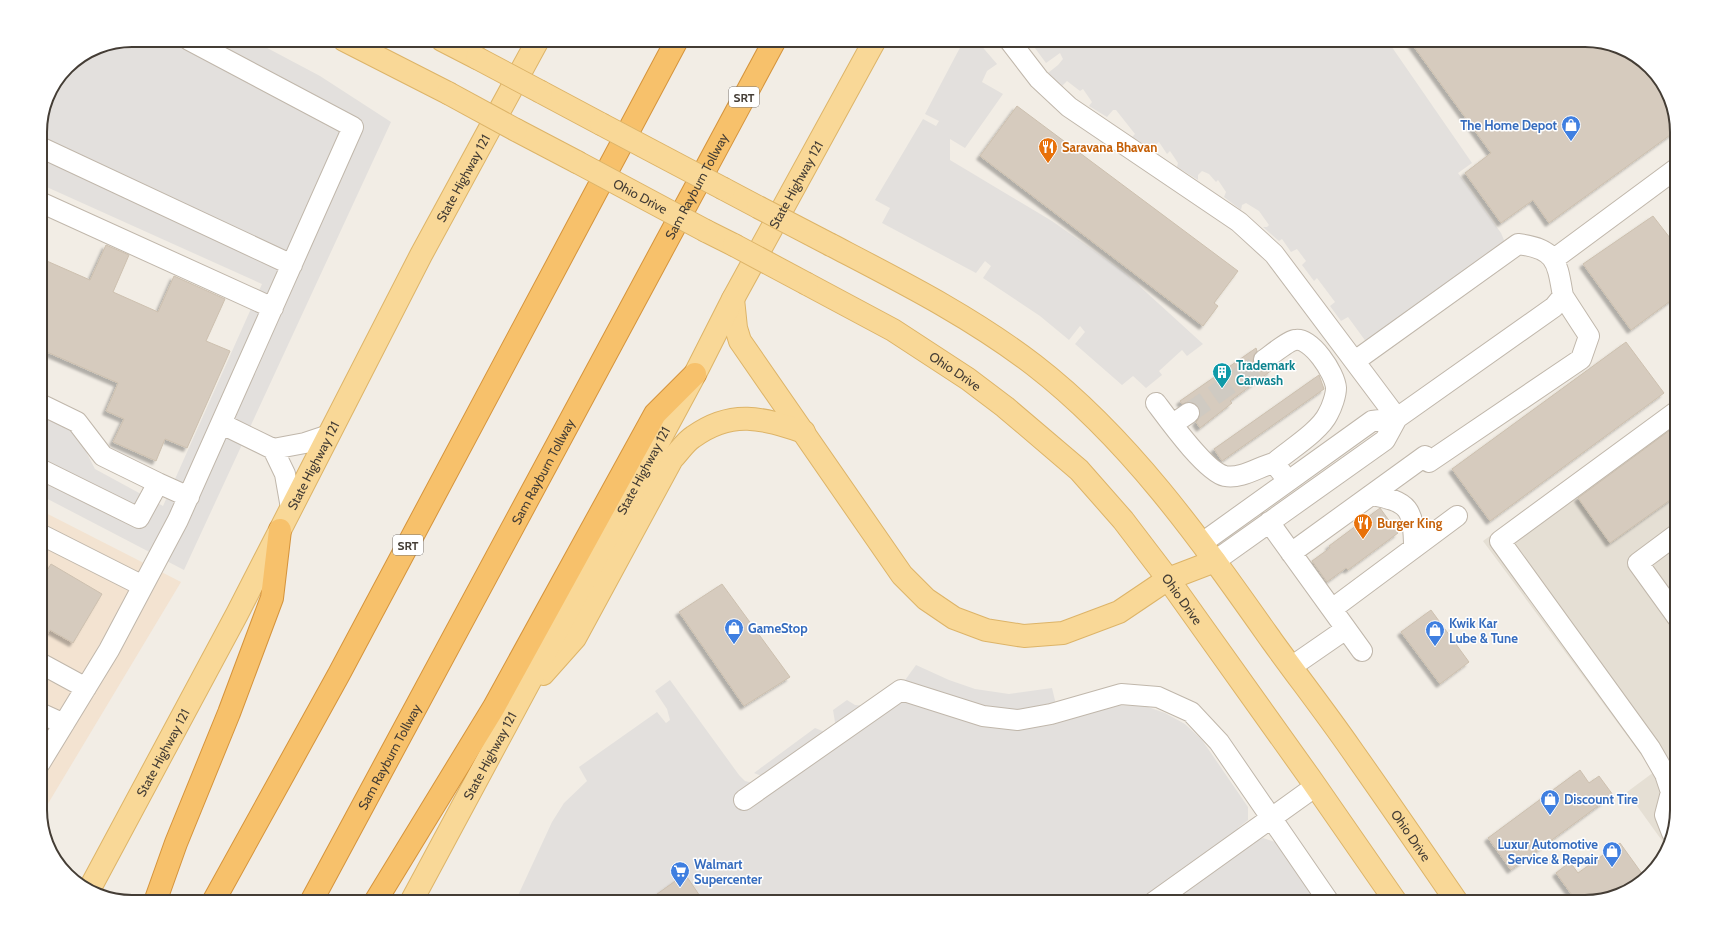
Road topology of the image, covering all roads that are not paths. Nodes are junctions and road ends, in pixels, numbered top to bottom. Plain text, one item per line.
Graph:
1 (202, 47) edge
2 (358, 47) edge
3 (455, 47) edge
4 (534, 47) edge
5 (673, 47) edge
6 (771, 47) edge
7 (871, 47) edge
8 (1014, 47) edge
9 (47, 150) edge
10 (1670, 173) edge
11 (47, 205) edge
12 (1554, 259) junction
13 (292, 265) junction
14 (1563, 296) junction
15 (733, 299) junction
16 (273, 308) junction
17 (1264, 360) tunnel mouth
18 (1355, 362) junction
19 (695, 374) junction
20 (1156, 403) dead end
21 (47, 407) edge
22 (1189, 413) tunnel mouth
23 (1670, 416) edge
24 (1397, 418) junction
25 (222, 424) junction
26 (1173, 424) junction
27 (804, 432) junction
28 (329, 435) junction
29 (273, 449) junction
30 (1274, 463) junction
31 (47, 472) edge
32 (1289, 481) junction
33 (158, 483) junction
34 (1371, 495) junction
35 (189, 497) junction
36 (291, 508) junction
37 (1457, 516) dead end
38 (1269, 522) junction
39 (280, 530) junction
40 (47, 538) edge
41 (1670, 539) edge
42 (1202, 543) junction
43 (1414, 548) junction
44 (1291, 553) junction
45 (1215, 561) junction
46 (1168, 579) junction
47 (143, 586) junction
48 (1670, 607) edge
49 (1332, 609) junction
50 (1346, 629) junction
51 (1362, 651) dead end
52 (47, 667) edge
53 (1291, 668) junction
54 (86, 688) junction
55 (517, 704) junction
56 (47, 716) edge
57 (64, 724) junction
58 (47, 752) edge
59 (1316, 786) junction
60 (1670, 789) edge
61 (1670, 796) edge
62 (744, 800) dead end
63 (1270, 818) junction
64 (1669, 824) edge
65 (92, 885) edge
66 (157, 895) edge
67 (218, 895) edge
68 (315, 895) edge
69 (379, 895) edge
70 (415, 895) edge
71 (1164, 895) edge
72 (1324, 895) edge
73 (1391, 895) edge
74 (1452, 895) edge

1 - 13 street
2 - 46 main road, Ohio Drive, bridge
3 - 42 main road, Ohio Drive, bridge
4 - 28 main road, State Highway 121
5 - 67 highway, SRT
6 - 68 highway, Sam Rayburn Tollway / SRT
7 - 15 main road, State Highway 121
8 - 18 street
9 - 13 street
10 - 12 street
11 - 16 street
12 - 14 street
12 - 18 street
13 - 16 street
14 - 24 street
14 - 34 street
15 - 19 main road, State Highway 121
15 - 27 main road
16 - 25 street
17 - 30 street
18 - 24 street
19 - 55 main road, State Highway 121
19 - 69 highway
20 - 26 street
21 - 33 street
22 - 26 street
23 - 60 street
24 - 32 street
24 - 38 street
25 - 29 street
25 - 35 street
26 - 30 street
27 - 46 main road
27 - 55 main road
28 - 29 street
28 - 36 main road, State Highway 121
29 - 36 street
30 - 32 street
31 - 33 street
32 - 42 street
33 - 35 street
34 - 43 street
34 - 44 street
35 - 47 street
36 - 39 main road, State Highway 121
37 - 43 street
38 - 44 street
38 - 45 street
39 - 65 main road, State Highway 121
39 - 66 highway
40 - 47 street
41 - 48 street
42 - 45 main road, Ohio Drive
42 - 46 main road
43 - 49 street
44 - 49 street
45 - 46 main road
45 - 53 main road, Ohio Drive
46 - 59 main road, Ohio Drive
47 - 54 street
49 - 50 street
50 - 51 street
50 - 53 street
52 - 54 street
53 - 74 main road, Ohio Drive
54 - 57 street
55 - 70 main road, State Highway 121
56 - 57 street
57 - 58 street
59 - 63 street
59 - 73 main road, Ohio Drive
61 - 64 street
62 - 63 street
63 - 71 street
63 - 72 street

